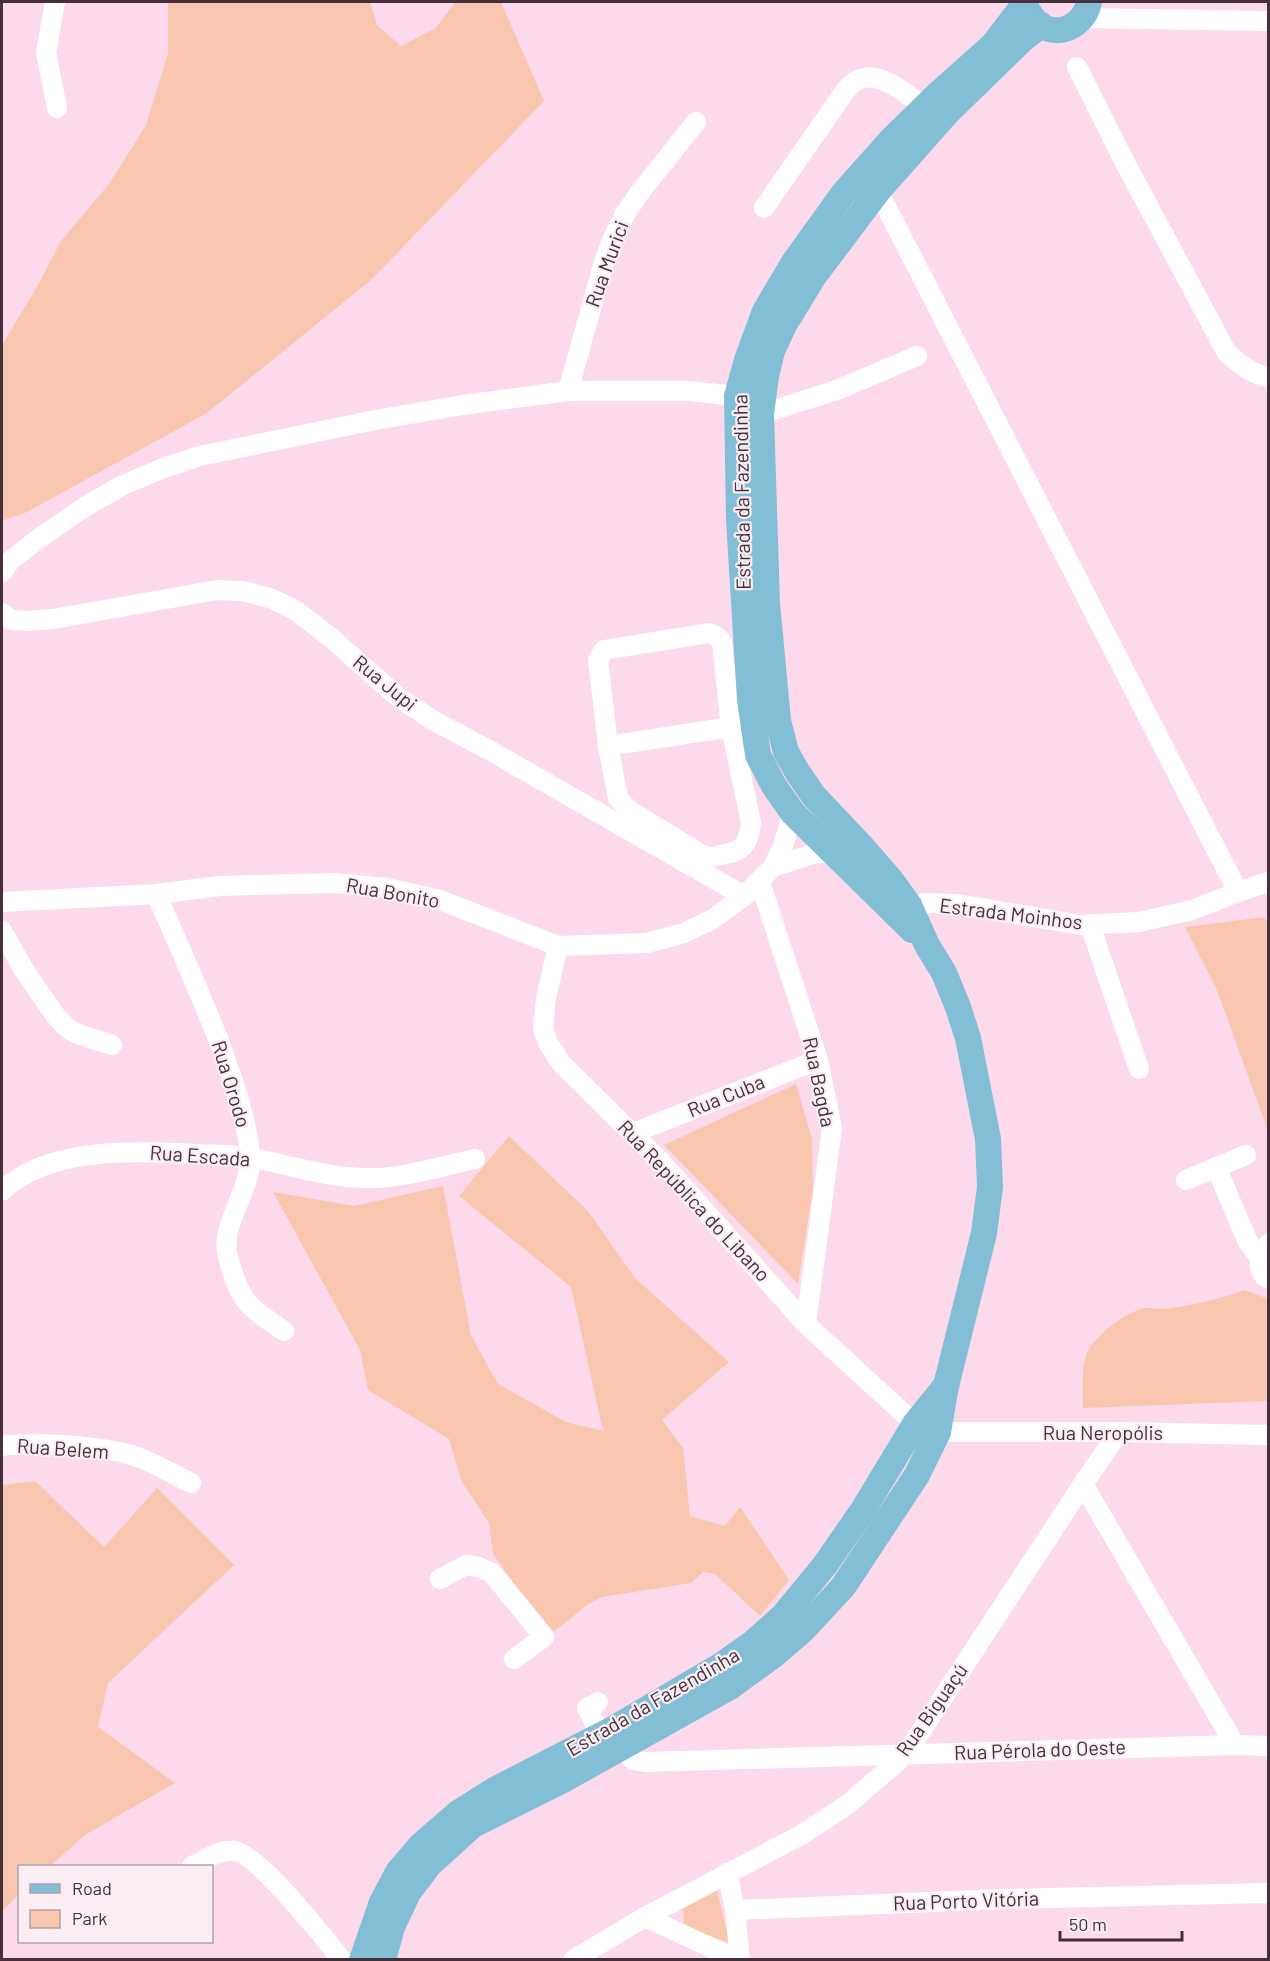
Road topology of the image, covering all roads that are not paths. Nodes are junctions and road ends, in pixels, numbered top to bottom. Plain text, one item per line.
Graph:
1 (55, 2) edge
2 (1026, 2) edge
3 (1086, 10) edge
4 (1269, 21) edge
5 (1041, 26) junction
6 (1077, 67) dead end
7 (925, 107) junction
8 (57, 108) dead end
9 (696, 122) dead end
10 (878, 191) junction
11 (764, 208) dead end
12 (917, 356) dead end
13 (1264, 376) edge
14 (568, 391) junction
15 (737, 396) junction
16 (762, 414) junction
17 (2, 572) edge
18 (2, 613) edge
19 (742, 727) junction
20 (608, 746) junction
21 (793, 813) junction
22 (833, 853) junction
23 (773, 867) junction
24 (760, 882) junction
25 (1269, 882) edge
26 (1238, 892) junction
27 (156, 894) junction
28 (744, 896) junction
29 (2, 902) edge
30 (900, 906) junction
31 (1090, 924) junction
32 (2, 931) edge
33 (558, 946) junction
34 (112, 1045) dead end
35 (818, 1060) junction
36 (1139, 1070) dead end
37 (633, 1133) junction
38 (1245, 1155) dead end
39 (250, 1157) junction
40 (475, 1159) dead end
41 (1216, 1167) junction
42 (1186, 1180) dead end
43 (2, 1191) edge
44 (1264, 1251) edge
45 (1269, 1279) edge
46 (806, 1324) junction
47 (284, 1331) dead end
48 (926, 1428) junction
49 (1119, 1432) junction
50 (1269, 1435) edge
51 (2, 1446) edge
52 (191, 1483) dead end
53 (1083, 1484) junction
54 (440, 1579) dead end
55 (514, 1659) dead end
56 (592, 1705) dead end
57 (612, 1737) junction
58 (1234, 1745) junction
59 (1269, 1746) edge
60 (906, 1754) junction
61 (194, 1865) edge
62 (727, 1873) junction
63 (1269, 1893) edge
64 (735, 1910) junction
65 (645, 1917) junction
66 (342, 1959) edge
67 (362, 1959) edge
68 (383, 1959) edge
69 (573, 1959) edge
70 (739, 1959) edge

1 - 8 street
2 - 5 main road, Estrada da Fazendinha
2 - 7 main road, Estrada da Fazendinha
3 - 4 street
3 - 5 main road
5 - 10 main road, Estrada da Fazendinha
6 - 13 street
7 - 11 street
7 - 15 main road, Estrada da Fazendinha
9 - 14 street, Rua Murici
10 - 16 main road, Estrada da Fazendinha
10 - 26 street
12 - 16 street
14 - 15 street
14 - 17 street
15 - 19 main road, Estrada da Fazendinha
16 - 30 main road, Estrada da Fazendinha
18 - 28 street, Rua Jupi
19 - 20 street
19 - 20 street
19 - 20 street
19 - 21 main road, Estrada da Fazendinha
21 - 22 main road, Estrada da Fazendinha
21 - 23 street
22 - 23 street
22 - 30 main road, Estrada da Fazendinha
23 - 24 street, Rua Bonito
24 - 28 street, Rua Bonito
24 - 35 street, Rua Bagda
25 - 26 street, Estrada Moinhos
26 - 31 street, Estrada Moinhos
27 - 29 street, Rua Bonito
27 - 33 street, Rua Bonito
27 - 39 street, Rua Orodo
28 - 33 street, Rua Bonito
30 - 31 street, Estrada Moinhos
30 - 48 main road, Estrada da Fazendinha
31 - 36 street
32 - 34 street
33 - 37 street, Rua República do Libano
35 - 37 street, Rua Cuba
35 - 46 street, Rua Bagda
37 - 46 street, Rua República do Libano
38 - 41 street
39 - 40 street, Rua Escada
39 - 43 street, Rua Escada
39 - 47 street, Rua Orodo
41 - 42 street
41 - 44 street
44 - 45 street
46 - 48 street, Rua República do Libano
48 - 49 street, Rua Neropólis
48 - 57 main road, Estrada da Fazendinha
49 - 50 street, Rua Neropólis
49 - 53 street, Rua Biguaçú
51 - 52 street, Rua Belem
53 - 58 street
53 - 60 street, Rua Biguaçú
54 - 55 street
56 - 57 street
57 - 60 street, Rua Pérola do Oeste
57 - 67 main road, Estrada da Fazendinha
57 - 68 main road, Estrada da Fazendinha
58 - 59 street, Rua Pérola do Oeste
58 - 60 street, Rua Pérola do Oeste
60 - 62 street, Rua Biguaçú
61 - 66 street
62 - 64 street
62 - 65 street, Rua Biguaçú
63 - 64 street, Rua Porto Vitória
64 - 70 street
65 - 69 street, Rua Biguaçú
65 - 70 street

